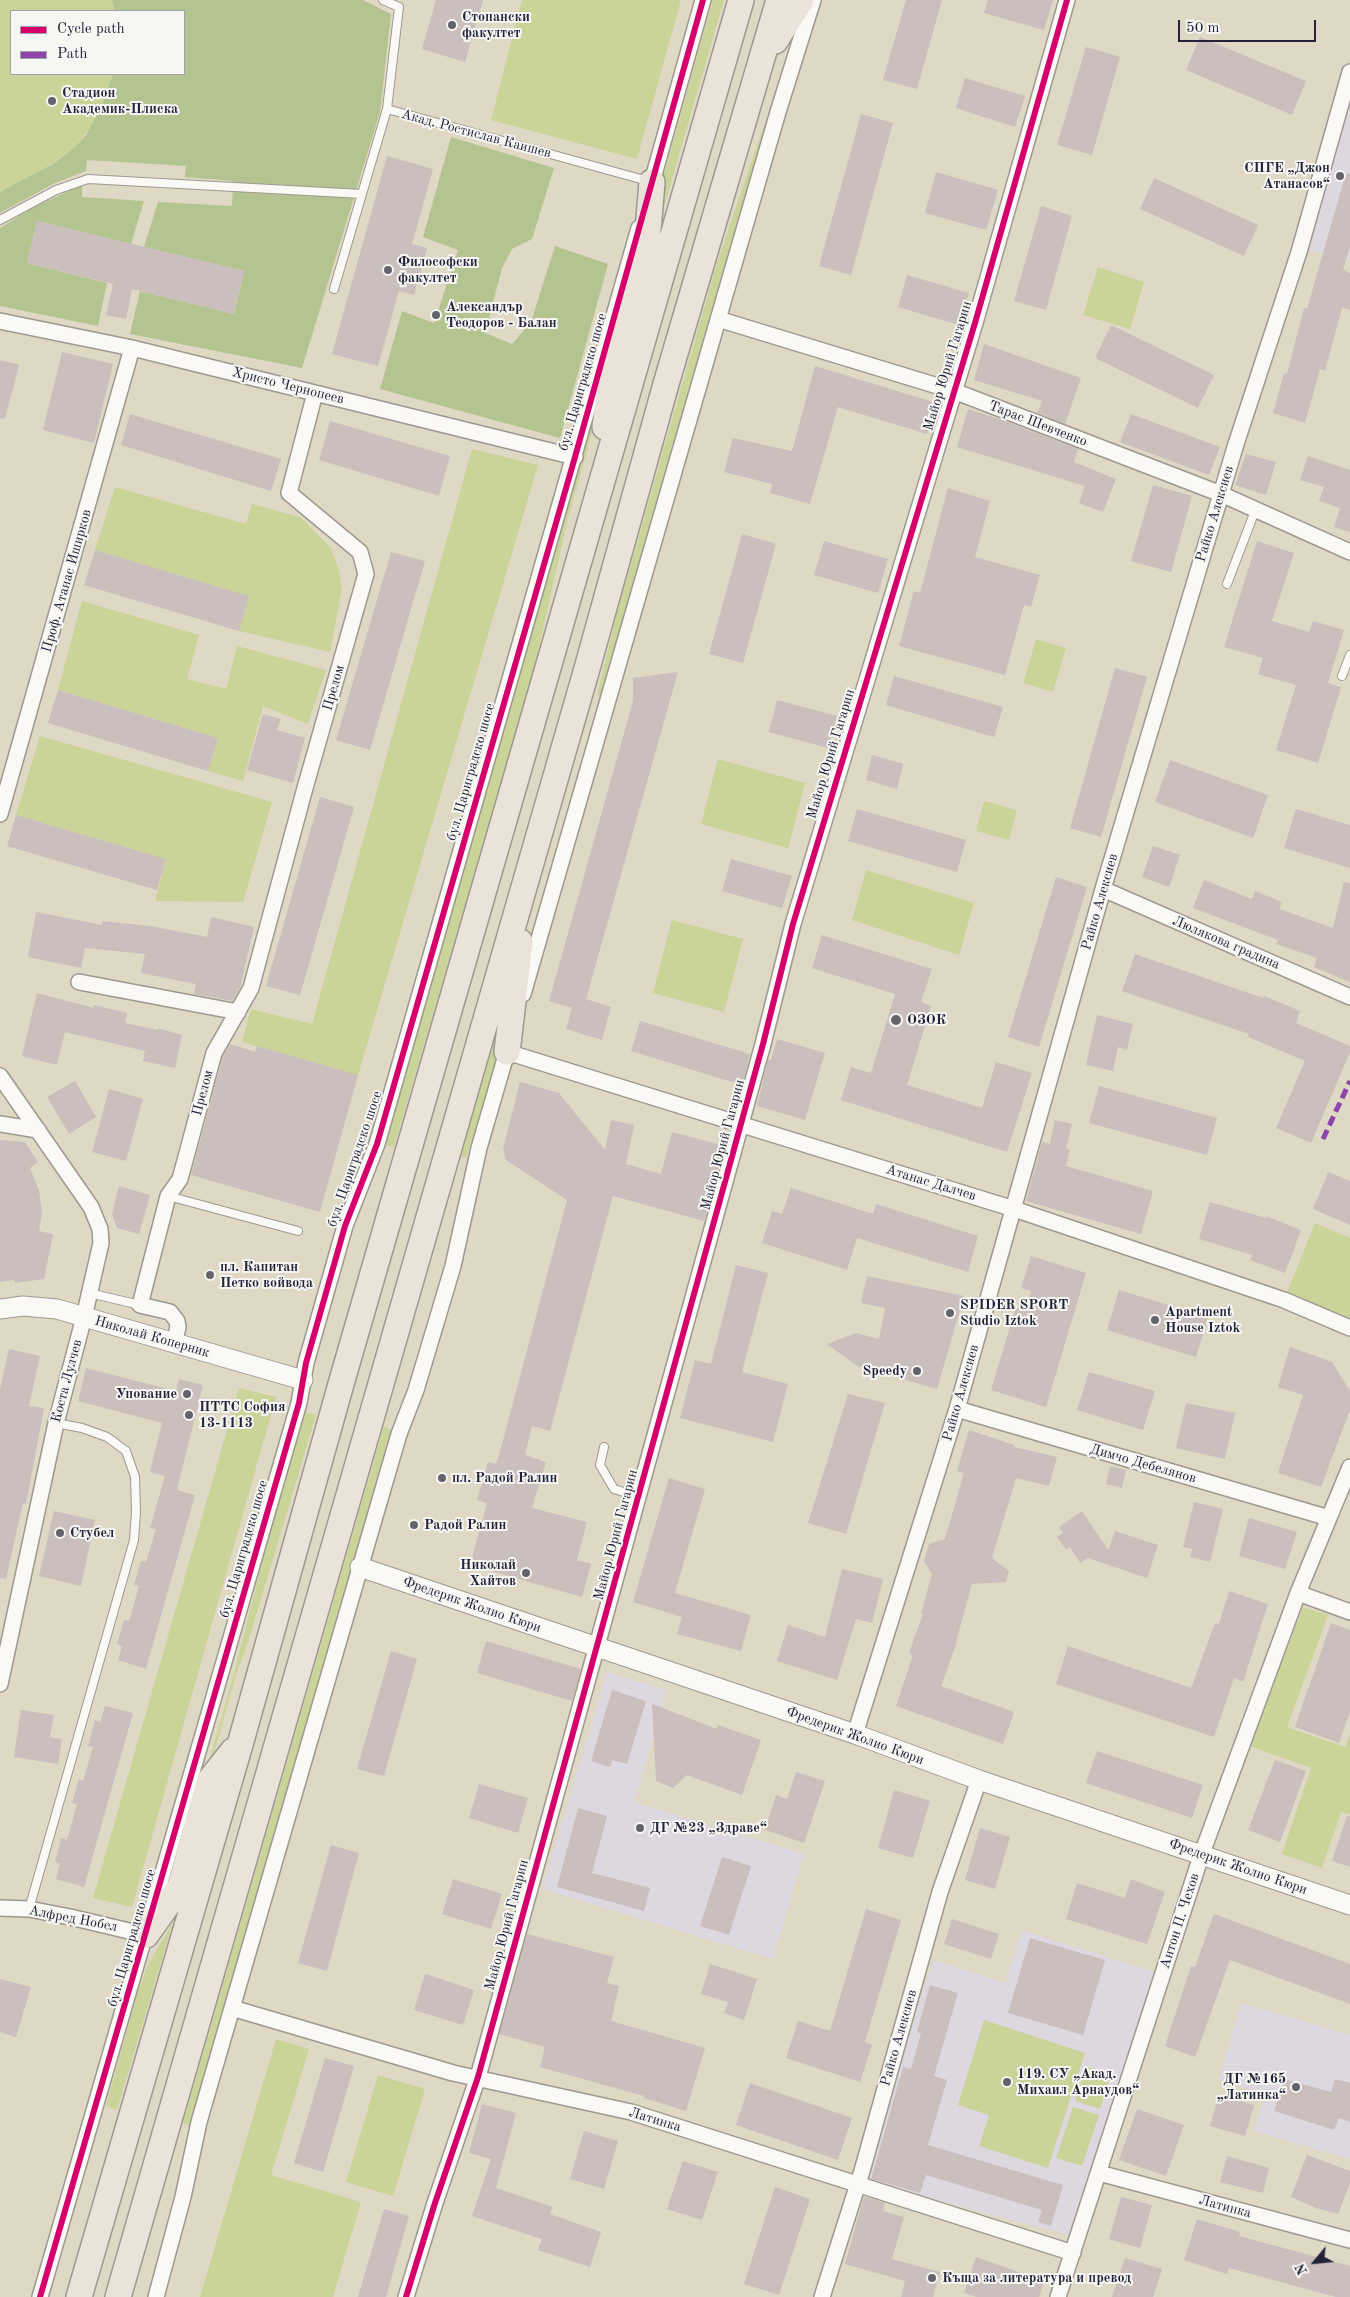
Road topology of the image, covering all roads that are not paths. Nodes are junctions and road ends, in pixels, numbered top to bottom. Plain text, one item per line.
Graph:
1 (383, 0) edge
2 (703, 0) edge
3 (741, 0) edge
4 (779, 0) edge
5 (801, 0) edge
6 (813, 0) edge
7 (1067, 0) edge
8 (761, 62) junction
9 (1350, 72) edge
10 (387, 110) junction
11 (652, 182) junction
12 (362, 194) junction
13 (0, 220) edge
14 (334, 289) dead end
15 (718, 319) junction
16 (0, 321) edge
17 (132, 348) junction
18 (954, 391) junction
19 (315, 393) junction
20 (575, 457) junction
21 (1221, 494) junction
22 (596, 502) junction
23 (1255, 511) junction
24 (1350, 552) edge
25 (1227, 584) dead end
26 (1350, 654) edge
27 (1342, 676) dead end
28 (0, 814) edge
29 (528, 870) junction
30 (1103, 890) junction
31 (79, 982) dead end
32 (1350, 997) edge
33 (238, 1012) junction
34 (507, 1052) junction
35 (0, 1076) edge
36 (0, 1124) edge
37 (741, 1124) junction
38 (38, 1130) junction
39 (168, 1196) junction
40 (1014, 1209) junction
41 (298, 1231) dead end
42 (89, 1293) junction
43 (140, 1305) junction
44 (0, 1309) edge
45 (84, 1318) junction
46 (1350, 1328) edge
47 (174, 1344) junction
48 (303, 1380) junction
49 (957, 1409) junction
50 (56, 1423) junction
51 (604, 1447) dead end
52 (1350, 1467) edge
53 (639, 1497) junction
54 (1329, 1518) junction
55 (360, 1567) junction
56 (1298, 1593) junction
57 (1350, 1612) edge
58 (597, 1648) junction
59 (0, 1684) edge
60 (855, 1734) junction
61 (241, 1741) junction
62 (979, 1780) junction
63 (1201, 1856) junction
64 (1350, 1905) edge
65 (0, 1908) edge
66 (29, 1909) junction
67 (146, 1934) junction
68 (232, 2008) junction
69 (478, 2077) junction
70 (1099, 2173) junction
71 (858, 2184) junction
72 (1350, 2240) edge
73 (1073, 2253) junction
74 (40, 2297) edge
75 (79, 2297) edge
76 (118, 2297) edge
77 (156, 2297) edge
78 (406, 2297) edge
79 (822, 2297) edge
80 (1058, 2297) edge

1 - 10 lane, Акад. Ростислав Каишев
2 - 11 street, бул. Цариградско шосе
3 - 22 highway
4 - 8 highway
5 - 8 highway
6 - 15 street
7 - 18 street, Майор Юрий Гагарин
8 - 29 highway
9 - 21 street, Райко Алексиев
10 - 11 lane, Акад. Ростислав Каишев
10 - 12 lane
11 - 20 street, бул. Цариградско шосе
11 - 22 highway
12 - 13 lane
12 - 14 lane
15 - 18 street, Тарас Шевченко
15 - 34 street
16 - 17 street, Христо Чернопеев
17 - 19 street, Христо Чернопеев
17 - 28 street, Проф. Атанас Иширков
18 - 21 street, Тарас Шевченко
18 - 37 street, Майор Юрий Гагарин
19 - 20 street, Христо Чернопеев
19 - 33 street, Прелом
20 - 48 street, бул. Цариградско шосе
21 - 23 street, Тарас Шевченко
21 - 30 street, Райко Алексиев
22 - 61 highway
23 - 24 street, Тарас Шевченко
23 - 25 lane
26 - 27 lane
29 - 34 highway
29 - 76 highway
30 - 32 street, Люлякова градина
30 - 40 street, Райко Алексиев
31 - 33 street
33 - 39 street, Прелом
34 - 37 street, Атанас Далчев
34 - 55 street
35 - 38 street, Коста Лулчев
36 - 38 street
37 - 40 street, Атанас Далчев
37 - 53 street, Майор Юрий Гагарин
38 - 42 street, Коста Лулчев
39 - 41 lane
39 - 43 street
40 - 46 street, Атанас Далчев
40 - 49 street, Райко Алексиев
42 - 43 lane
42 - 45 street, Коста Лулчев
43 - 47 street
44 - 45 street, Николай Коперник
45 - 47 street, Николай Коперник
45 - 50 street, Коста Лулчев
47 - 48 street, Николай Коперник
48 - 67 street, бул. Цариградско шосе
49 - 54 street, Димчо Дебелянов
49 - 60 street, Райко Алексиев
50 - 59 street, Коста Лулчев
50 - 66 lane
51 - 53 lane
52 - 54 street, Антон П. Чехов
53 - 58 street, Майор Юрий Гагарин
54 - 56 street, Антон П. Чехов
55 - 58 street, Фредерик Жолио Кюри
55 - 68 street
56 - 57 street
56 - 63 street, Антон П. Чехов
58 - 60 street, Фредерик Жолио Кюри
58 - 69 street, Майор Юрий Гагарин
60 - 62 street, Фредерик Жолио Кюри
61 - 67 highway
61 - 75 highway
62 - 63 street, Фредерик Жолио Кюри
62 - 71 street, Райко Алексиев
63 - 64 street, Фредерик Жолио Кюри
63 - 70 street, Антон П. Чехов
65 - 66 street, Алфред Нобел
66 - 67 street, Алфред Нобел
67 - 74 street, бул. Цариградско шосе
68 - 69 street, Латинка
68 - 77 street
69 - 71 street, Латинка
69 - 78 street, Майор Юрий Гагарин
70 - 72 street, Латинка
70 - 73 street, Антон П. Чехов
71 - 73 street, Латинка
71 - 79 street, Райко Алексиев
73 - 80 street, Антон П. Чехов

